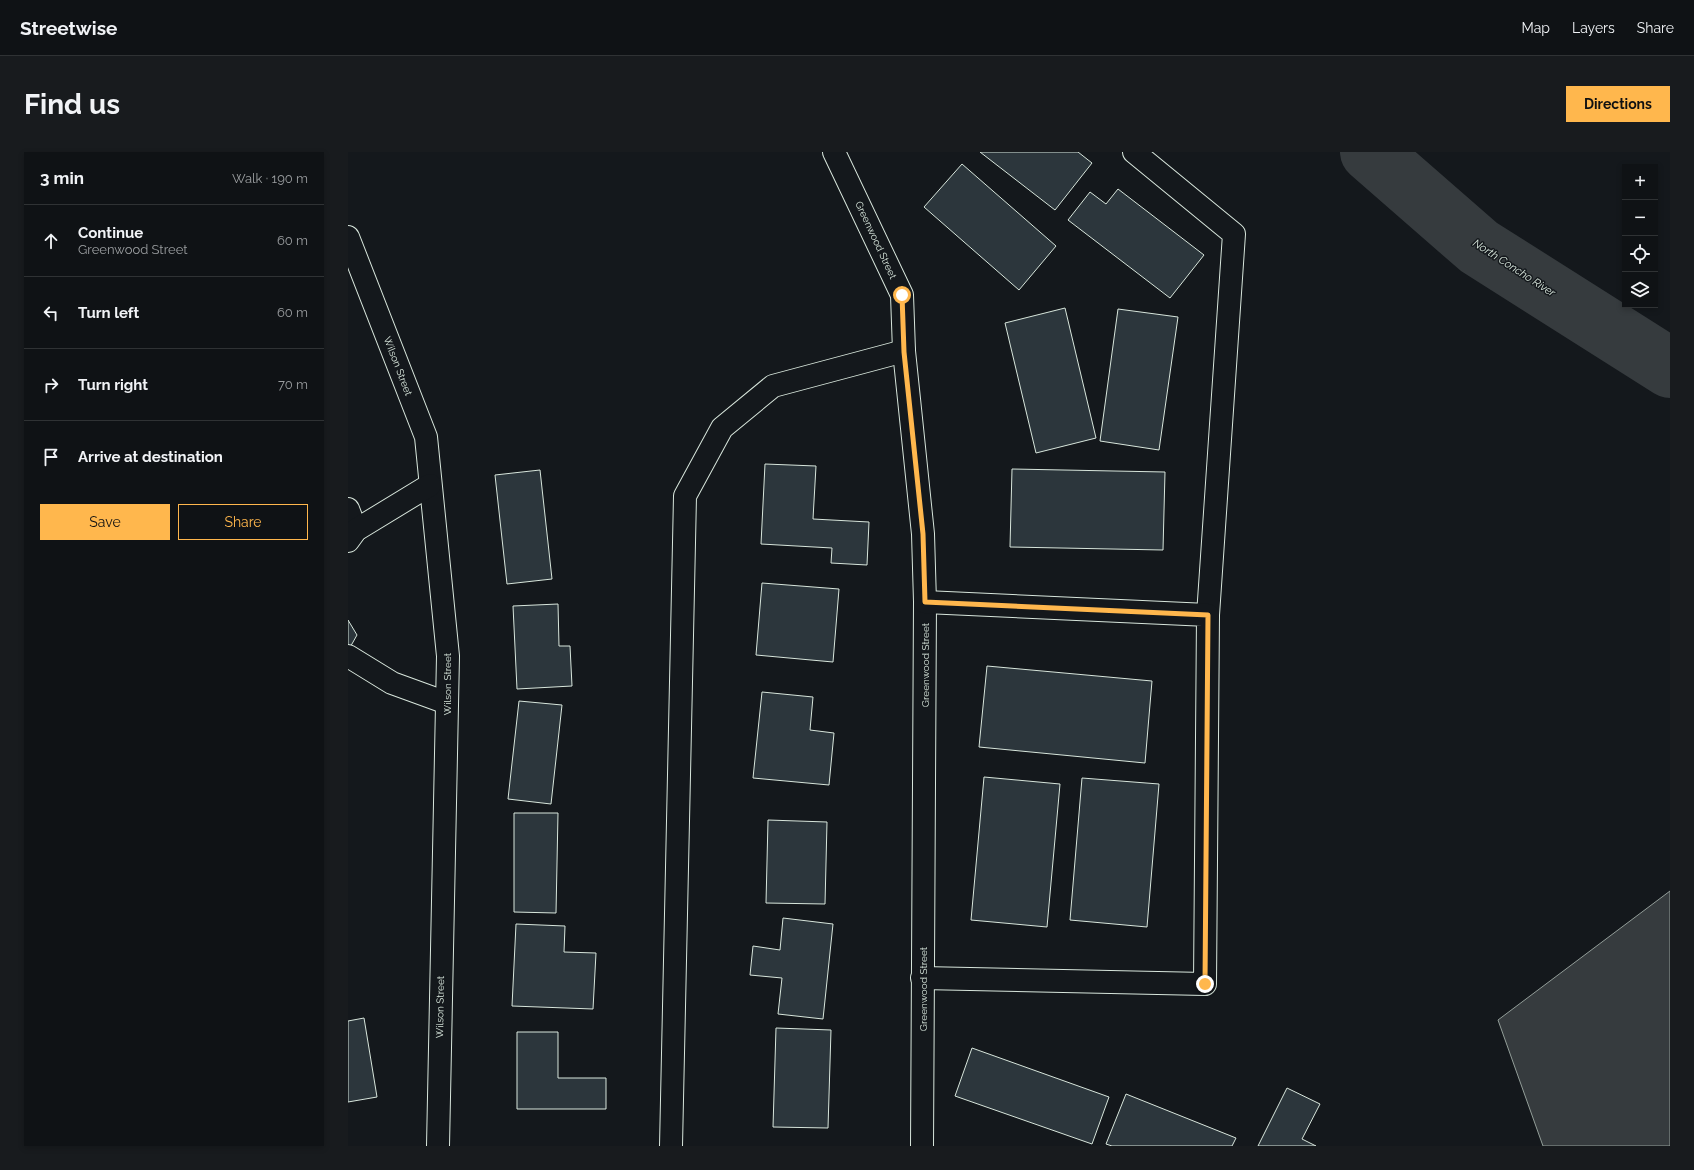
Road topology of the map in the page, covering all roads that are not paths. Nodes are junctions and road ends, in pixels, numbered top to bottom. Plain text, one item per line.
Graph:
1 (834, 152) edge
2 (1134, 152) edge
3 (348, 237) edge
4 (354, 274) edge
5 (904, 352) junction
6 (430, 485) junction
7 (348, 509) edge
8 (352, 535) edge
9 (925, 602) junction
10 (1208, 615) junction
11 (348, 656) edge
12 (447, 703) junction
13 (922, 978) junction
14 (438, 1146) edge
15 (671, 1146) edge
16 (922, 1146) edge

1 - 5 street, Greenwood Street
2 - 10 street
3 - 4 street, Wilson Street
4 - 6 street, Wilson Street
5 - 9 street, Greenwood Street
5 - 15 street
6 - 8 street
6 - 12 street, Wilson Street
7 - 8 street
9 - 10 street
9 - 13 street, Greenwood Street
10 - 13 street
11 - 12 street
12 - 14 street, Wilson Street
13 - 16 street, Greenwood Street

